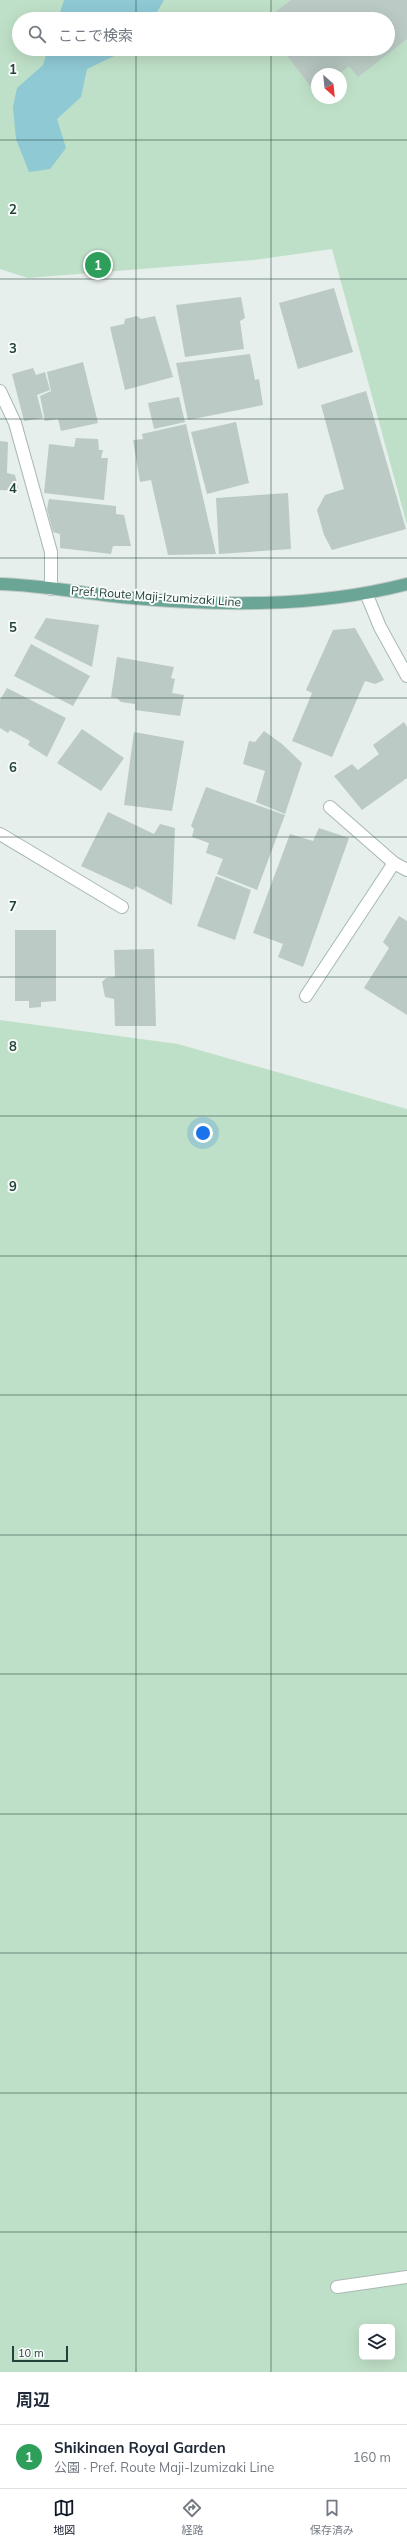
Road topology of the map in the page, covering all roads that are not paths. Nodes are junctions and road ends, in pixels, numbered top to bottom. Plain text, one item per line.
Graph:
1 (0, 391) edge
2 (0, 584) edge
3 (407, 584) edge
4 (51, 589) junction
5 (366, 593) junction
6 (407, 676) edge
7 (330, 807) dead end
8 (0, 834) edge
9 (394, 862) junction
10 (407, 870) edge
11 (122, 907) dead end
12 (306, 996) dead end
13 (407, 2277) edge
14 (337, 2287) dead end

1 - 4 street
2 - 4 main road, Pref. Route Maji-Izumizaki Line
3 - 5 main road, Pref. Route Maji-Izumizaki Line
4 - 5 main road, Pref. Route Maji-Izumizaki Line
5 - 6 street
7 - 9 street
8 - 11 street
9 - 10 street
9 - 12 street
13 - 14 street

